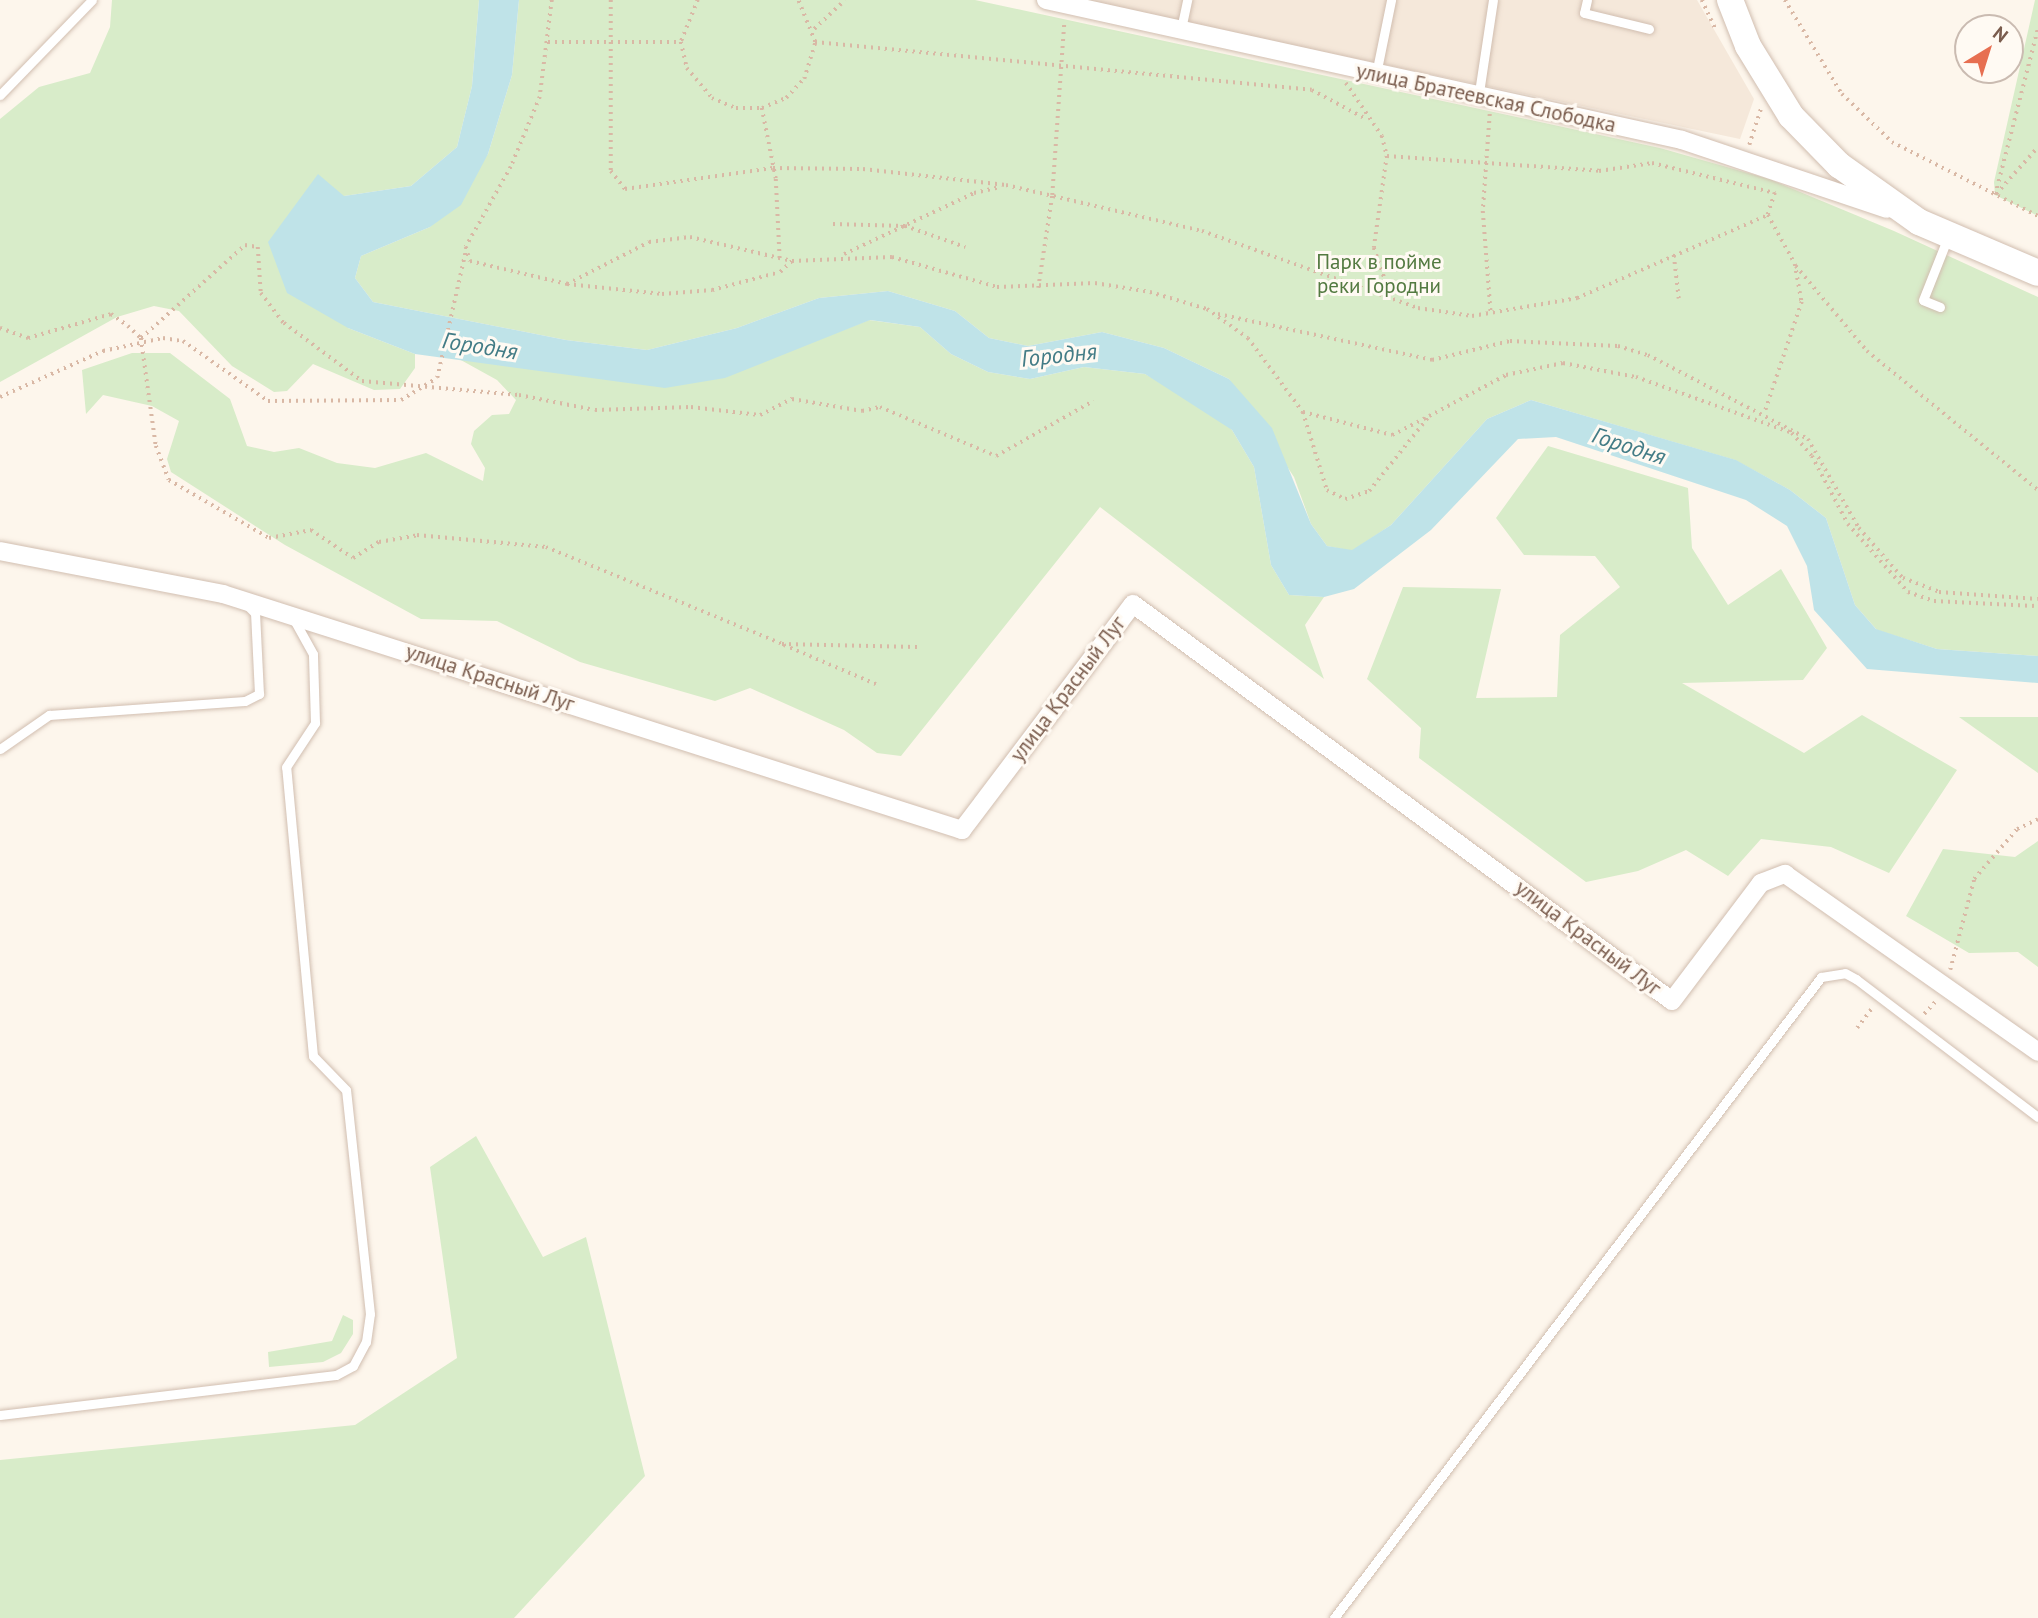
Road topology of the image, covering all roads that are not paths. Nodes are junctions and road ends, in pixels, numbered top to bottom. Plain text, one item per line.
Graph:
1 (92, 0) edge
2 (1046, 0) edge
3 (1187, 0) edge
4 (1391, 0) edge
5 (1493, 0) edge
6 (1587, 0) edge
7 (1730, 0) edge
8 (1088, 5) edge
9 (1181, 29) junction
10 (1649, 29) dead end
11 (1376, 74) junction
12 (0, 95) edge
13 (1485, 100) junction
14 (1919, 222) junction
15 (1949, 236) junction
16 (2038, 273) edge
17 (1940, 307) dead end
18 (0, 551) edge
19 (244, 601) junction
20 (282, 612) junction
21 (0, 749) edge
22 (2038, 1052) edge
23 (2038, 1117) edge
24 (0, 1415) edge
25 (1334, 1618) edge

1 - 12 lane
2 - 8 street, улица Братеевская Слободка
3 - 9 lane
4 - 11 lane
5 - 13 lane
6 - 10 lane
7 - 14 street
8 - 9 street, улица Братеевская Слободка
9 - 11 street, улица Братеевская Слободка
11 - 13 street, улица Братеевская Слободка
13 - 14 street, улица Братеевская Слободка
14 - 15 street
15 - 16 street
15 - 17 lane
18 - 19 street, улица Красный Луг
19 - 20 street, улица Красный Луг
19 - 21 lane
20 - 22 street, улица Красный Луг
20 - 24 lane
23 - 25 lane

